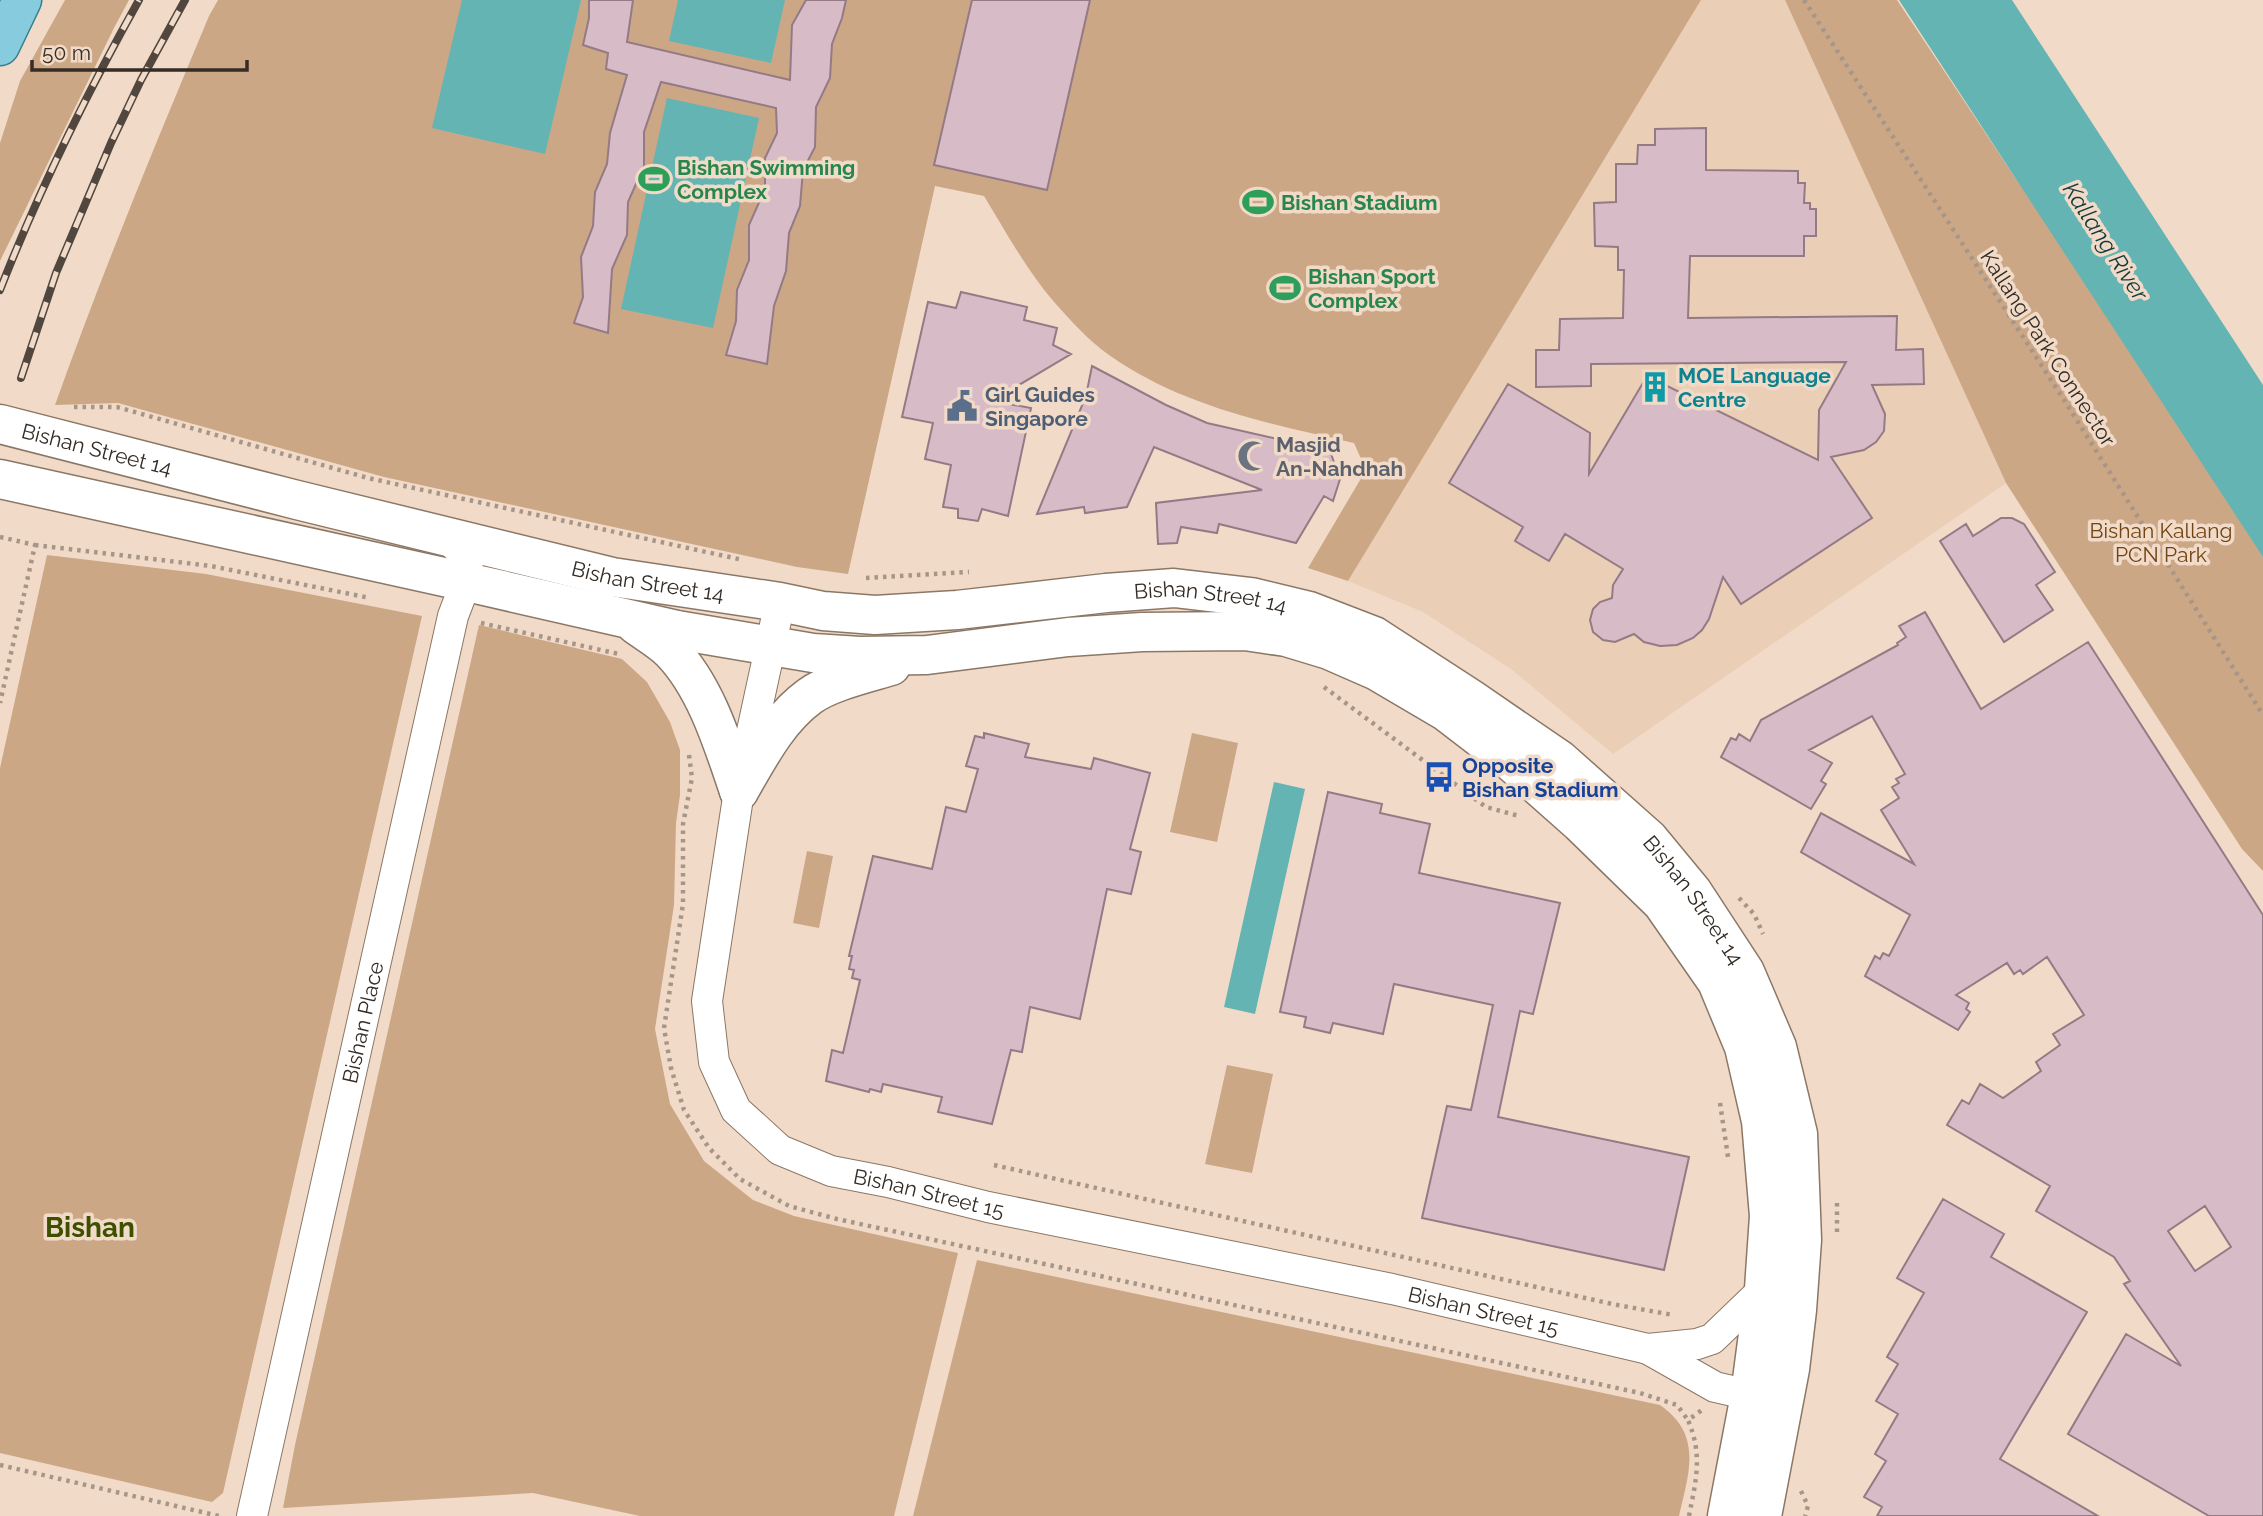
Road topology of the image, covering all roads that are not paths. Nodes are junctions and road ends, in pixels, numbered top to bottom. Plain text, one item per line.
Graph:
1 (22, 0) edge
2 (0, 46) edge
3 (0, 424) edge
4 (0, 480) edge
5 (448, 538) junction
6 (460, 599) junction
7 (780, 602) junction
8 (626, 617) junction
9 (770, 646) junction
10 (927, 655) junction
11 (739, 791) junction
12 (1764, 1289) junction
13 (1648, 1349) junction
14 (1790, 1369) junction
15 (1732, 1391) junction
16 (252, 1516) edge
17 (1727, 1516) edge
18 (1762, 1516) edge

1 - 2 main road
3 - 5 street, Bishan Street 14
4 - 6 street, Bishan Street 14
5 - 6 street, Bishan Place
5 - 7 street, Bishan Street 14
6 - 8 street, Bishan Street 14
6 - 16 street, Bishan Place
7 - 9 street, Bishan Street 15
7 - 14 street, Bishan Street 14
8 - 9 street, Bishan Street 14
8 - 11 street
9 - 10 street, Bishan Street 14
9 - 11 street, Bishan Street 15
10 - 11 street
10 - 12 street, Bishan Street 14
11 - 13 street, Bishan Street 15
12 - 13 street, Bishan Street 15
12 - 15 street, Bishan Street 14
13 - 15 street, Bishan Street 15
14 - 15 street
14 - 18 street, Bishan Street 14
15 - 17 street, Bishan Street 14

